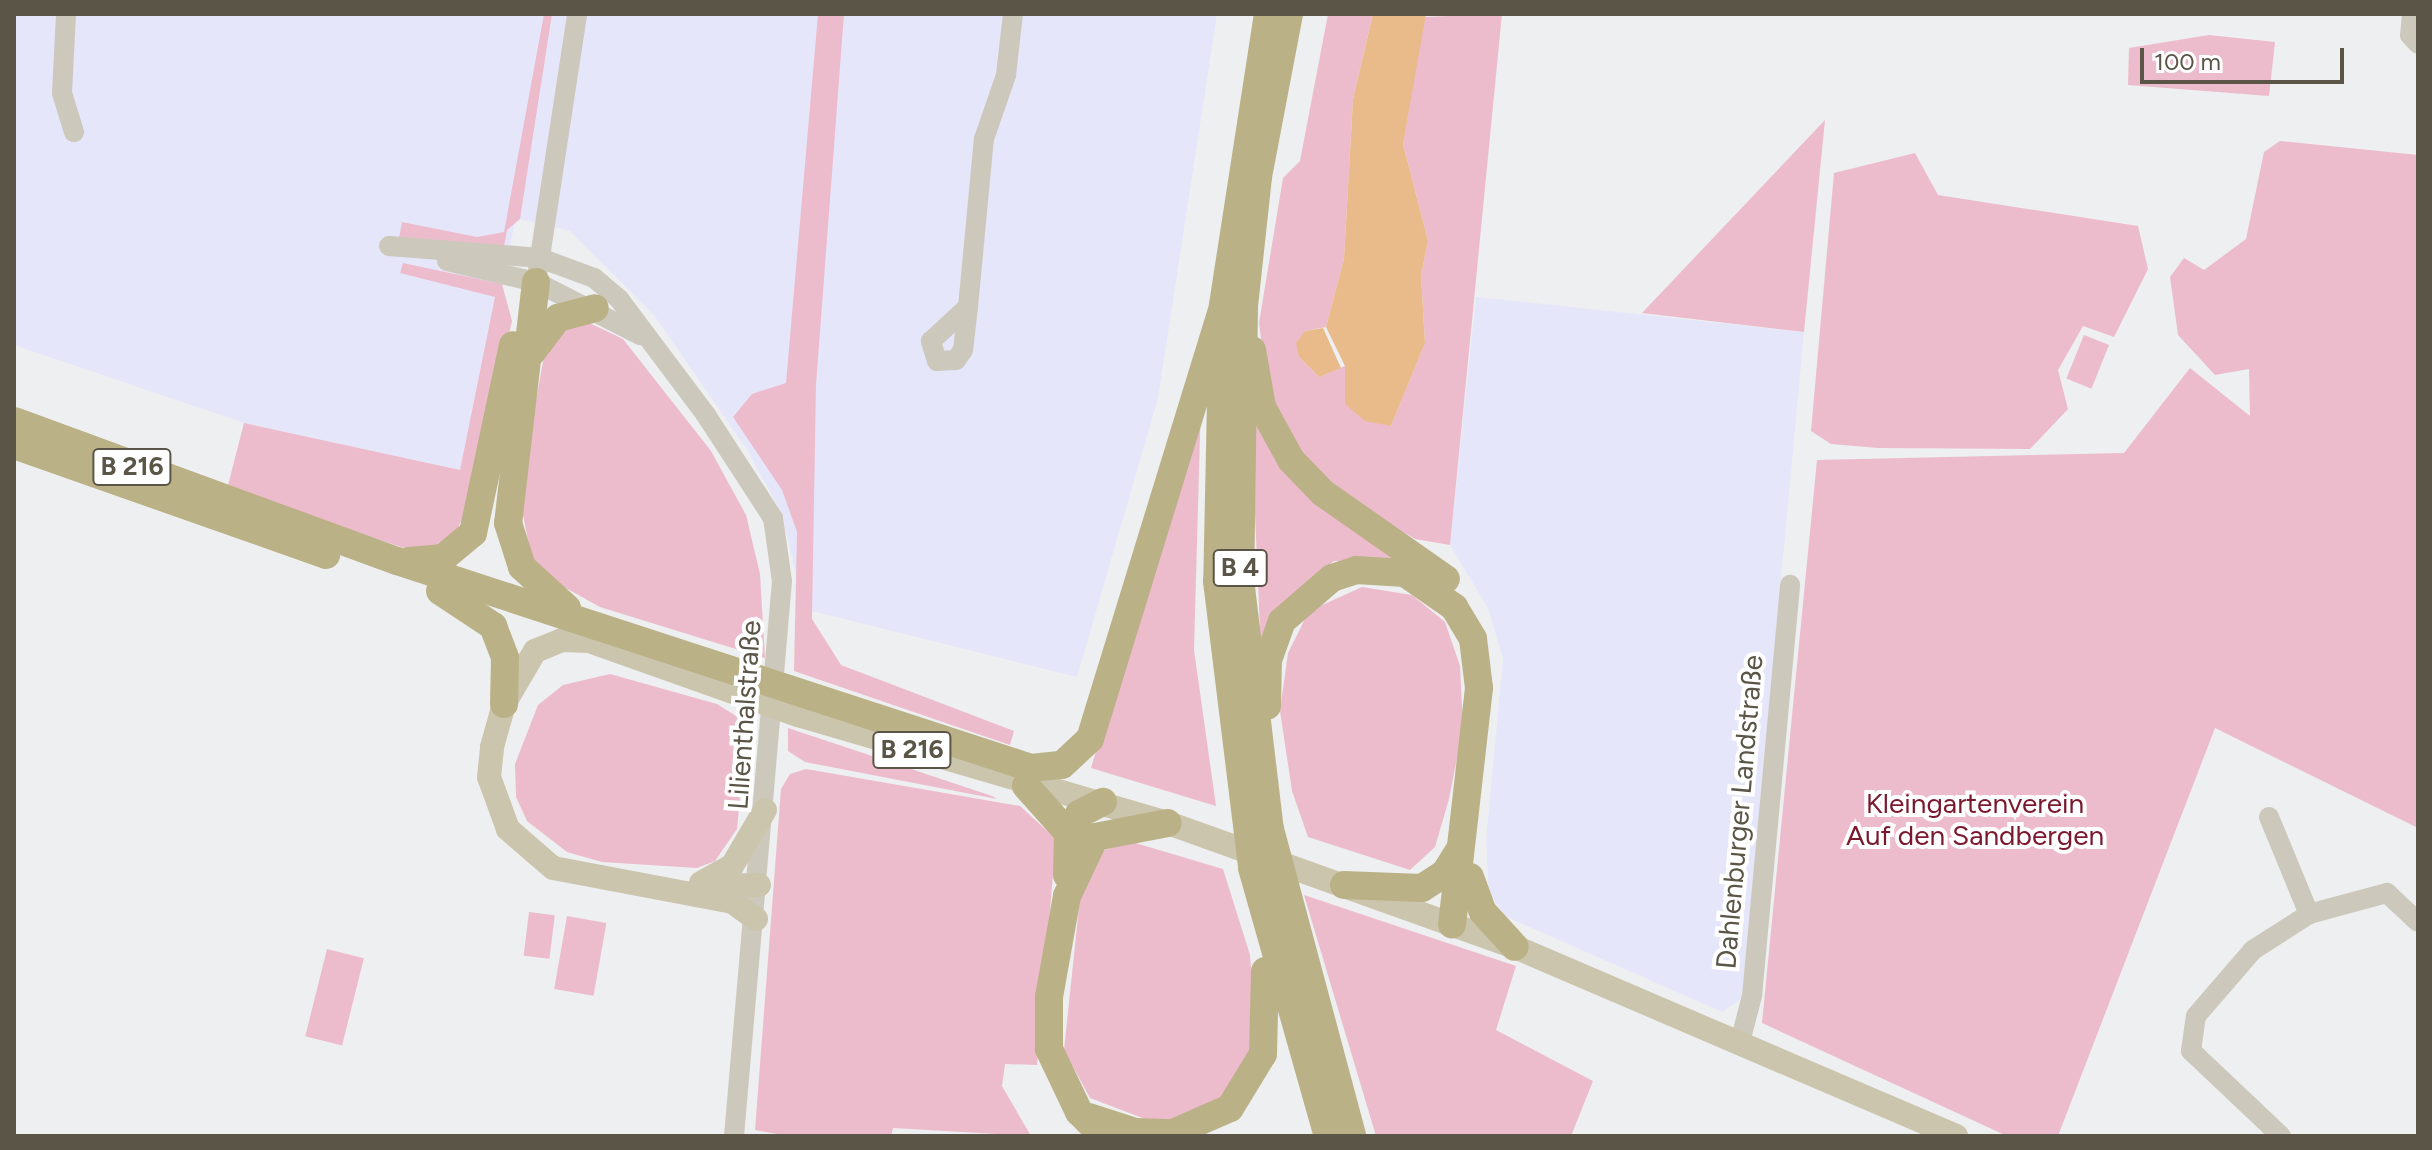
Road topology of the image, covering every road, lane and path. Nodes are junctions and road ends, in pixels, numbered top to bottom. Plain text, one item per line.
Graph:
1 (66, 14) edge
2 (577, 14) edge
3 (585, 14) edge
4 (1013, 14) edge
5 (1268, 14) edge
6 (1289, 14) edge
7 (2412, 14) edge
8 (2416, 43) edge
9 (574, 60) junction
10 (74, 132) dead end
11 (538, 270) junction
12 (1234, 306) junction
13 (968, 307) dead end
14 (595, 308) junction
15 (646, 339) junction
16 (530, 356) junction
17 (14, 421) edge
18 (14, 445) edge
19 (397, 561) junction
20 (1790, 585) dead end
21 (440, 591) junction
22 (593, 634) junction
23 (504, 704) junction
24 (1028, 777) junction
25 (1103, 802) junction
26 (765, 810) junction
27 (2269, 817) dead end
28 (1168, 823) junction
29 (1270, 829) junction
30 (1068, 833) junction
31 (1463, 843) junction
32 (1470, 877) junction
33 (1334, 882) junction
34 (759, 885) junction
35 (640, 886) junction
36 (693, 886) junction
37 (1067, 896) junction
38 (1263, 911) junction
39 (2309, 914) junction
40 (756, 919) junction
41 (2418, 922) edge
42 (1452, 924) junction
43 (1520, 950) junction
44 (1740, 1042) junction
45 (1079, 1112) junction
46 (734, 1136) edge
47 (1103, 1136) edge
48 (1328, 1136) edge
49 (1352, 1136) edge
50 (1956, 1136) edge
51 (2281, 1136) edge

1 - 10 street
2 - 9 street
3 - 9 street
4 - 13 street
5 - 12 highway, B 4
6 - 12 highway, B 4
7 - 8 street
9 - 11 street
11 - 11 street
11 - 14 street, Lilienthalstraße
11 - 15 street, Lilienthalstraße
11 - 16 highway
11 - 19 highway
12 - 24 highway
12 - 29 highway, B 4
12 - 32 highway
12 - 38 highway, B 4
14 - 15 street, Lilienthalstraße
14 - 16 highway
15 - 26 street, Lilienthalstraße
16 - 22 highway
17 - 19 highway, B 216
18 - 21 highway, B 216
19 - 22 highway, B 216
20 - 44 street, Dahlenburger Landstraße
21 - 22 highway, B 216
21 - 23 highway
22 - 23 main road
22 - 24 highway, B 216
23 - 35 main road
24 - 25 main road, B 216
24 - 30 highway
25 - 28 main road, B 216
25 - 30 highway
26 - 34 street, Lilienthalstraße
26 - 36 main road
27 - 39 street
28 - 33 main road, B 216
28 - 37 highway
29 - 31 highway
29 - 49 highway, B 4
30 - 37 highway
31 - 33 highway
31 - 42 highway
32 - 42 highway
32 - 43 highway
33 - 42 main road, B 216
34 - 36 main road
34 - 40 street, Lilienthalstraße
35 - 36 main road
35 - 40 main road
37 - 45 highway
38 - 45 highway
38 - 48 highway, B 4
39 - 41 street
39 - 51 street
40 - 46 street, Lilienthalstraße
42 - 43 main road, B 216
43 - 44 main road
44 - 50 main road
45 - 47 highway

